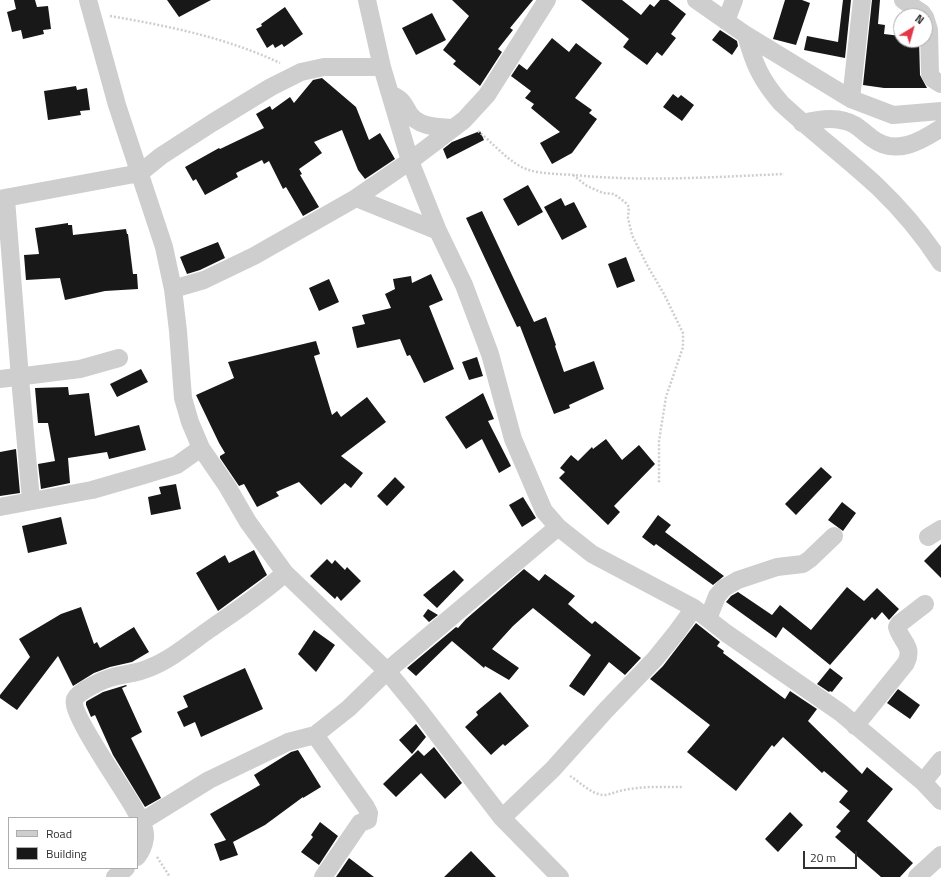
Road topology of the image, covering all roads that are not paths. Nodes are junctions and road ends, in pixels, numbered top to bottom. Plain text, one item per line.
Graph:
1 (367, 0) edge
2 (547, 0) edge
3 (696, 0) edge
4 (734, 0) edge
5 (862, 0) edge
6 (903, 0) edge
7 (90, 6) edge
8 (915, 8) edge
9 (726, 21) junction
10 (746, 34) junction
11 (929, 48) edge
12 (382, 68) junction
13 (941, 84) edge
14 (390, 94) junction
15 (851, 99) junction
16 (941, 111) edge
17 (802, 123) junction
18 (458, 124) junction
19 (941, 128) edge
20 (410, 161) junction
21 (140, 173) junction
22 (356, 198) junction
23 (3, 199) edge
24 (438, 231) junction
25 (941, 262) edge
26 (173, 289) junction
27 (119, 358) dead end
28 (20, 378) junction
29 (0, 379) edge
30 (201, 448) junction
31 (31, 500) junction
32 (0, 507) edge
33 (558, 528) junction
34 (834, 536) dead end
35 (285, 573) junction
36 (925, 604) dead end
37 (701, 614) junction
38 (387, 671) junction
39 (855, 726) junction
40 (315, 735) junction
41 (941, 760) edge
42 (923, 782) junction
43 (941, 801) edge
44 (502, 818) junction
45 (141, 822) junction
46 (941, 855) edge
47 (138, 856) edge
48 (125, 869) edge
49 (115, 877) edge
50 (323, 877) edge
51 (560, 877) edge
52 (917, 877) edge

1 - 12 street
2 - 18 street
3 - 9 street
4 - 9 street
5 - 15 street
6 - 8 street
7 - 21 street
9 - 10 street
10 - 15 street
10 - 17 street
11 - 13 street
12 - 14 street
12 - 21 street
14 - 18 street
14 - 20 street
15 - 16 street
17 - 19 street
17 - 25 street
18 - 20 street
20 - 22 street
20 - 24 street
21 - 23 street
21 - 26 street
22 - 24 street
22 - 26 street
23 - 28 street
24 - 33 street
26 - 30 street
27 - 28 street
28 - 29 street
28 - 31 street
30 - 31 street
30 - 35 street
31 - 32 street
33 - 37 street
33 - 38 street
34 - 37 street
35 - 38 street
35 - 45 street
36 - 39 street
37 - 39 street
37 - 44 street
38 - 40 street
38 - 44 street
39 - 42 street
40 - 45 street
40 - 50 street
41 - 42 street
42 - 43 street
44 - 51 street
45 - 47 street
46 - 52 street
48 - 49 street

